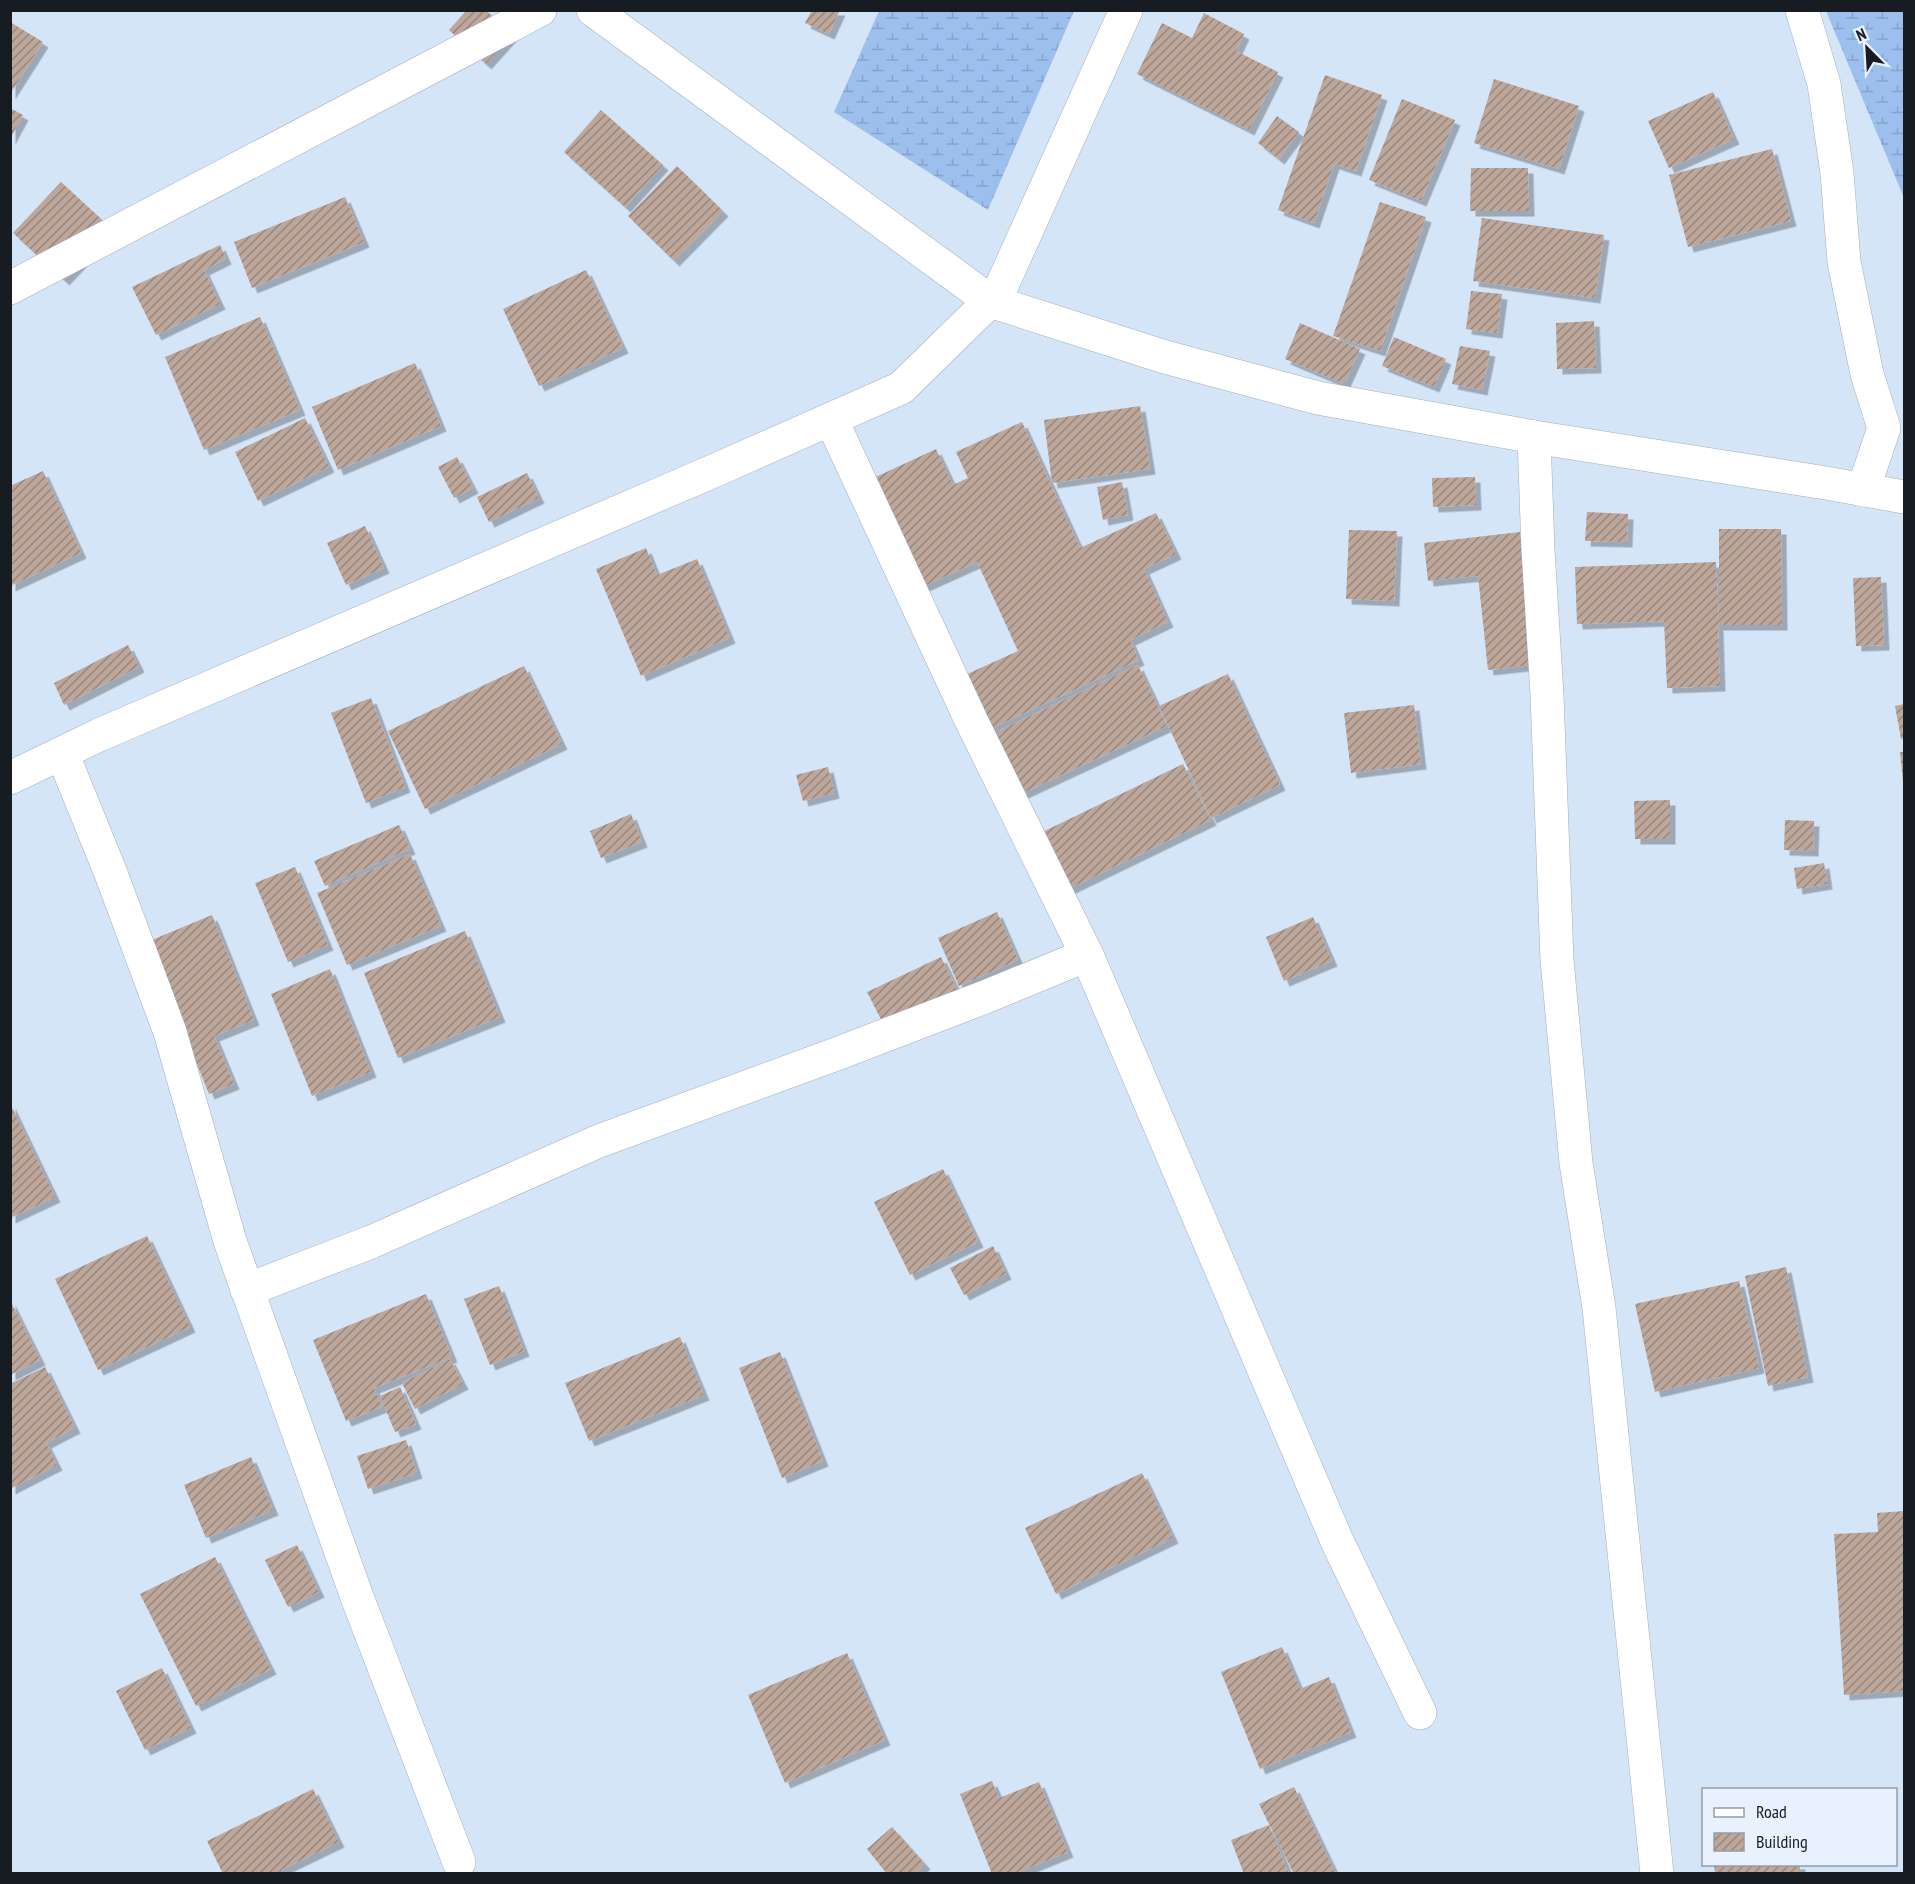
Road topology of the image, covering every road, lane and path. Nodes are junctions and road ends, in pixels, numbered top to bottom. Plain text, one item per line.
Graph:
1 (540, 10) edge
2 (593, 10) edge
3 (1126, 10) edge
4 (1802, 10) edge
5 (10, 288) edge
6 (990, 301) junction
7 (831, 419) junction
8 (1534, 437) junction
9 (1863, 490) junction
10 (1905, 497) edge
11 (62, 753) junction
12 (10, 778) edge
13 (1087, 955) junction
14 (248, 1290) junction
15 (1420, 1713) dead end
16 (459, 1862) dead end
17 (1657, 1874) edge

1 - 5 street
2 - 6 street
3 - 6 street
4 - 9 street
6 - 7 street
6 - 8 street
7 - 11 street
7 - 13 street
8 - 9 street
8 - 17 street
9 - 10 street
11 - 12 street
11 - 14 street
13 - 14 street
13 - 15 street
14 - 16 street

